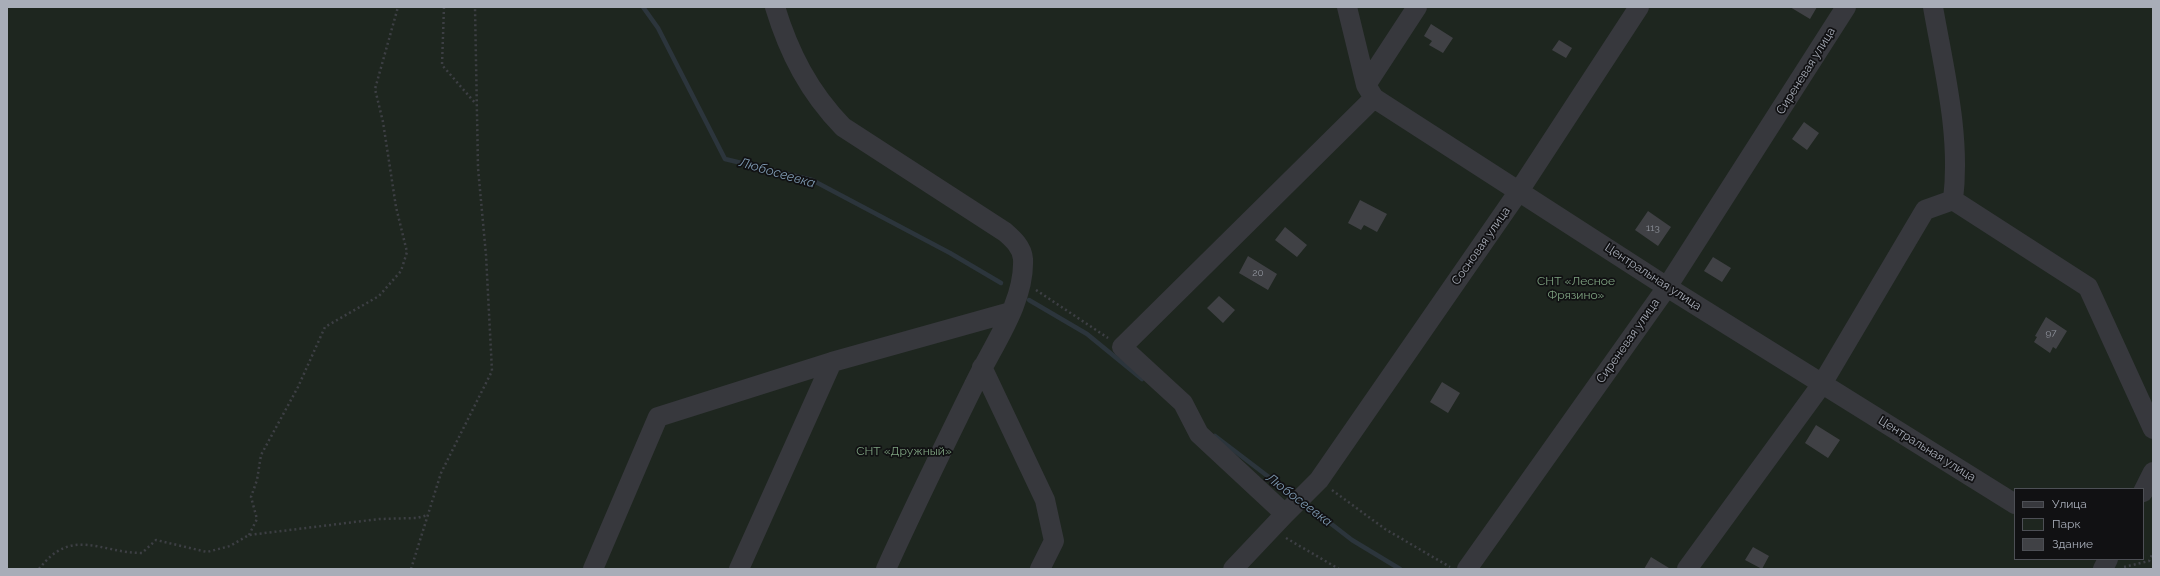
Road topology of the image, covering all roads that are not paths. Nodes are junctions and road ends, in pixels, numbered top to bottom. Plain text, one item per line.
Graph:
1 (775, 7) edge
2 (1347, 7) edge
3 (1417, 7) edge
4 (1639, 7) edge
5 (1846, 7) edge
6 (1933, 7) edge
7 (1370, 91) junction
8 (1519, 191) junction
9 (1953, 200) junction
10 (1667, 287) junction
11 (1011, 312) junction
12 (832, 362) junction
13 (982, 367) junction
14 (1822, 384) junction
15 (2153, 429) edge
16 (2153, 472) edge
17 (2144, 490) edge
18 (2014, 503) edge
19 (1285, 514) junction
20 (1054, 541) junction
21 (593, 569) edge
22 (739, 569) edge
23 (886, 569) edge
24 (1040, 569) edge
25 (1054, 569) edge
26 (1233, 569) edge
27 (1467, 569) edge
28 (1687, 569) edge

1 - 11 street
2 - 7 street
3 - 7 street
4 - 8 street, Сосновая улица
5 - 10 street, Сиреневая улица
6 - 9 street
7 - 8 street, Центральная улица
7 - 19 street
8 - 10 street, Центральная улица
8 - 19 street, Сосновая улица
9 - 14 street
9 - 15 street
10 - 14 street, Центральная улица
10 - 27 street, Сиреневая улица
11 - 12 street
11 - 13 street
12 - 21 street
12 - 22 street
13 - 20 street
13 - 23 street
14 - 18 street, Центральная улица
14 - 28 street
16 - 17 street
19 - 26 street, Сосновая улица
20 - 24 street
20 - 25 street

